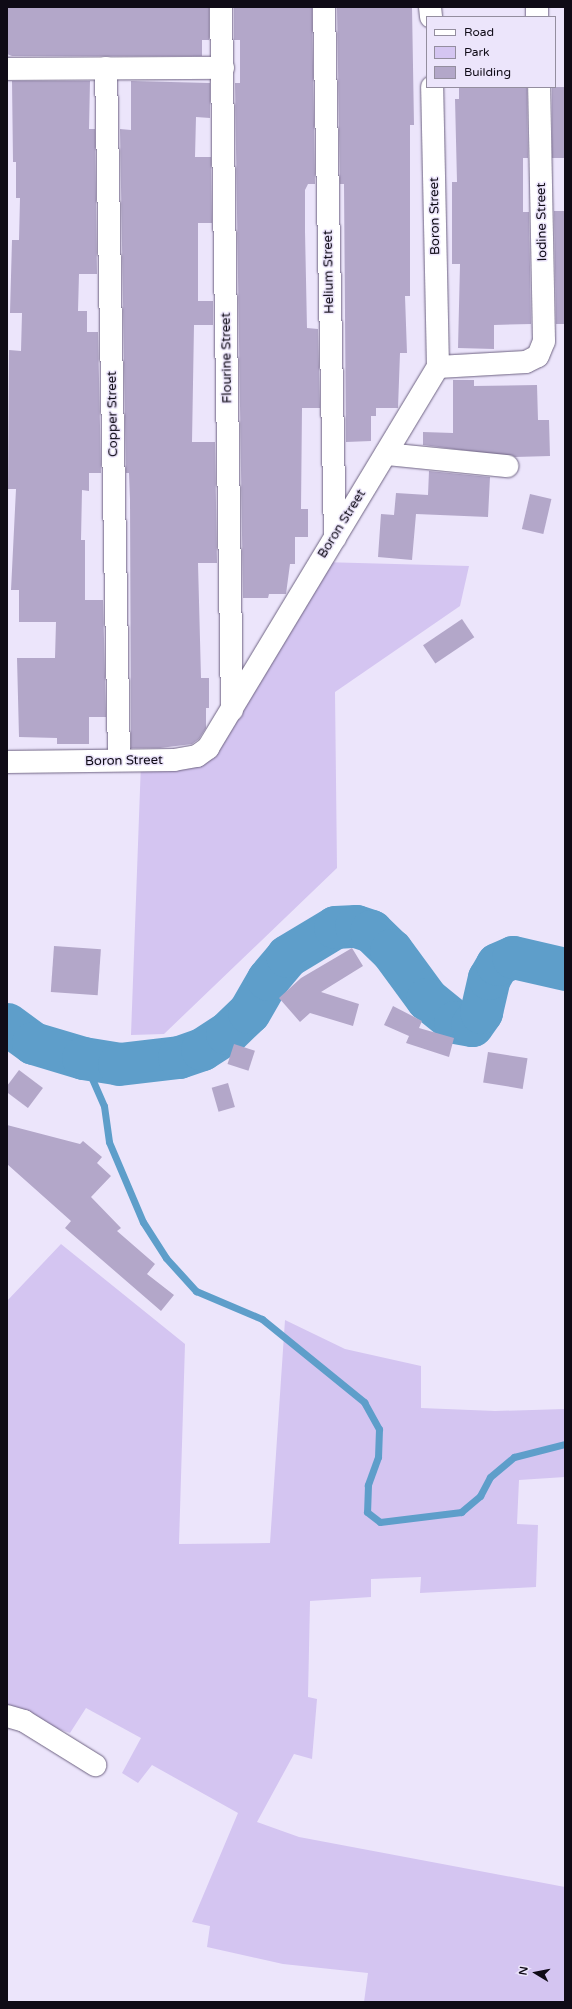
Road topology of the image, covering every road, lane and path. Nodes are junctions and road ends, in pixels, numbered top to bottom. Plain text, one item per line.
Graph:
1 (221, 7) edge
2 (324, 7) edge
3 (106, 68) junction
4 (223, 68) junction
5 (7, 69) edge
6 (432, 88) edge
7 (539, 88) edge
8 (438, 367) junction
9 (386, 454) junction
10 (507, 466) dead end
11 (335, 538) junction
12 (232, 710) junction
13 (119, 760) junction
14 (7, 762) edge
15 (7, 1716) edge
16 (95, 1765) dead end

1 - 4 street, Flourine Street
2 - 11 street, Helium Street
3 - 4 street
3 - 5 street
3 - 13 street, Copper Street
4 - 12 street, Flourine Street
6 - 8 street, Boron Street
7 - 8 street, Iodine Street
8 - 9 street, Boron Street
9 - 10 street
9 - 11 street, Boron Street
11 - 12 street, Boron Street
12 - 13 street, Boron Street
13 - 14 street, Boron Street
15 - 16 street

